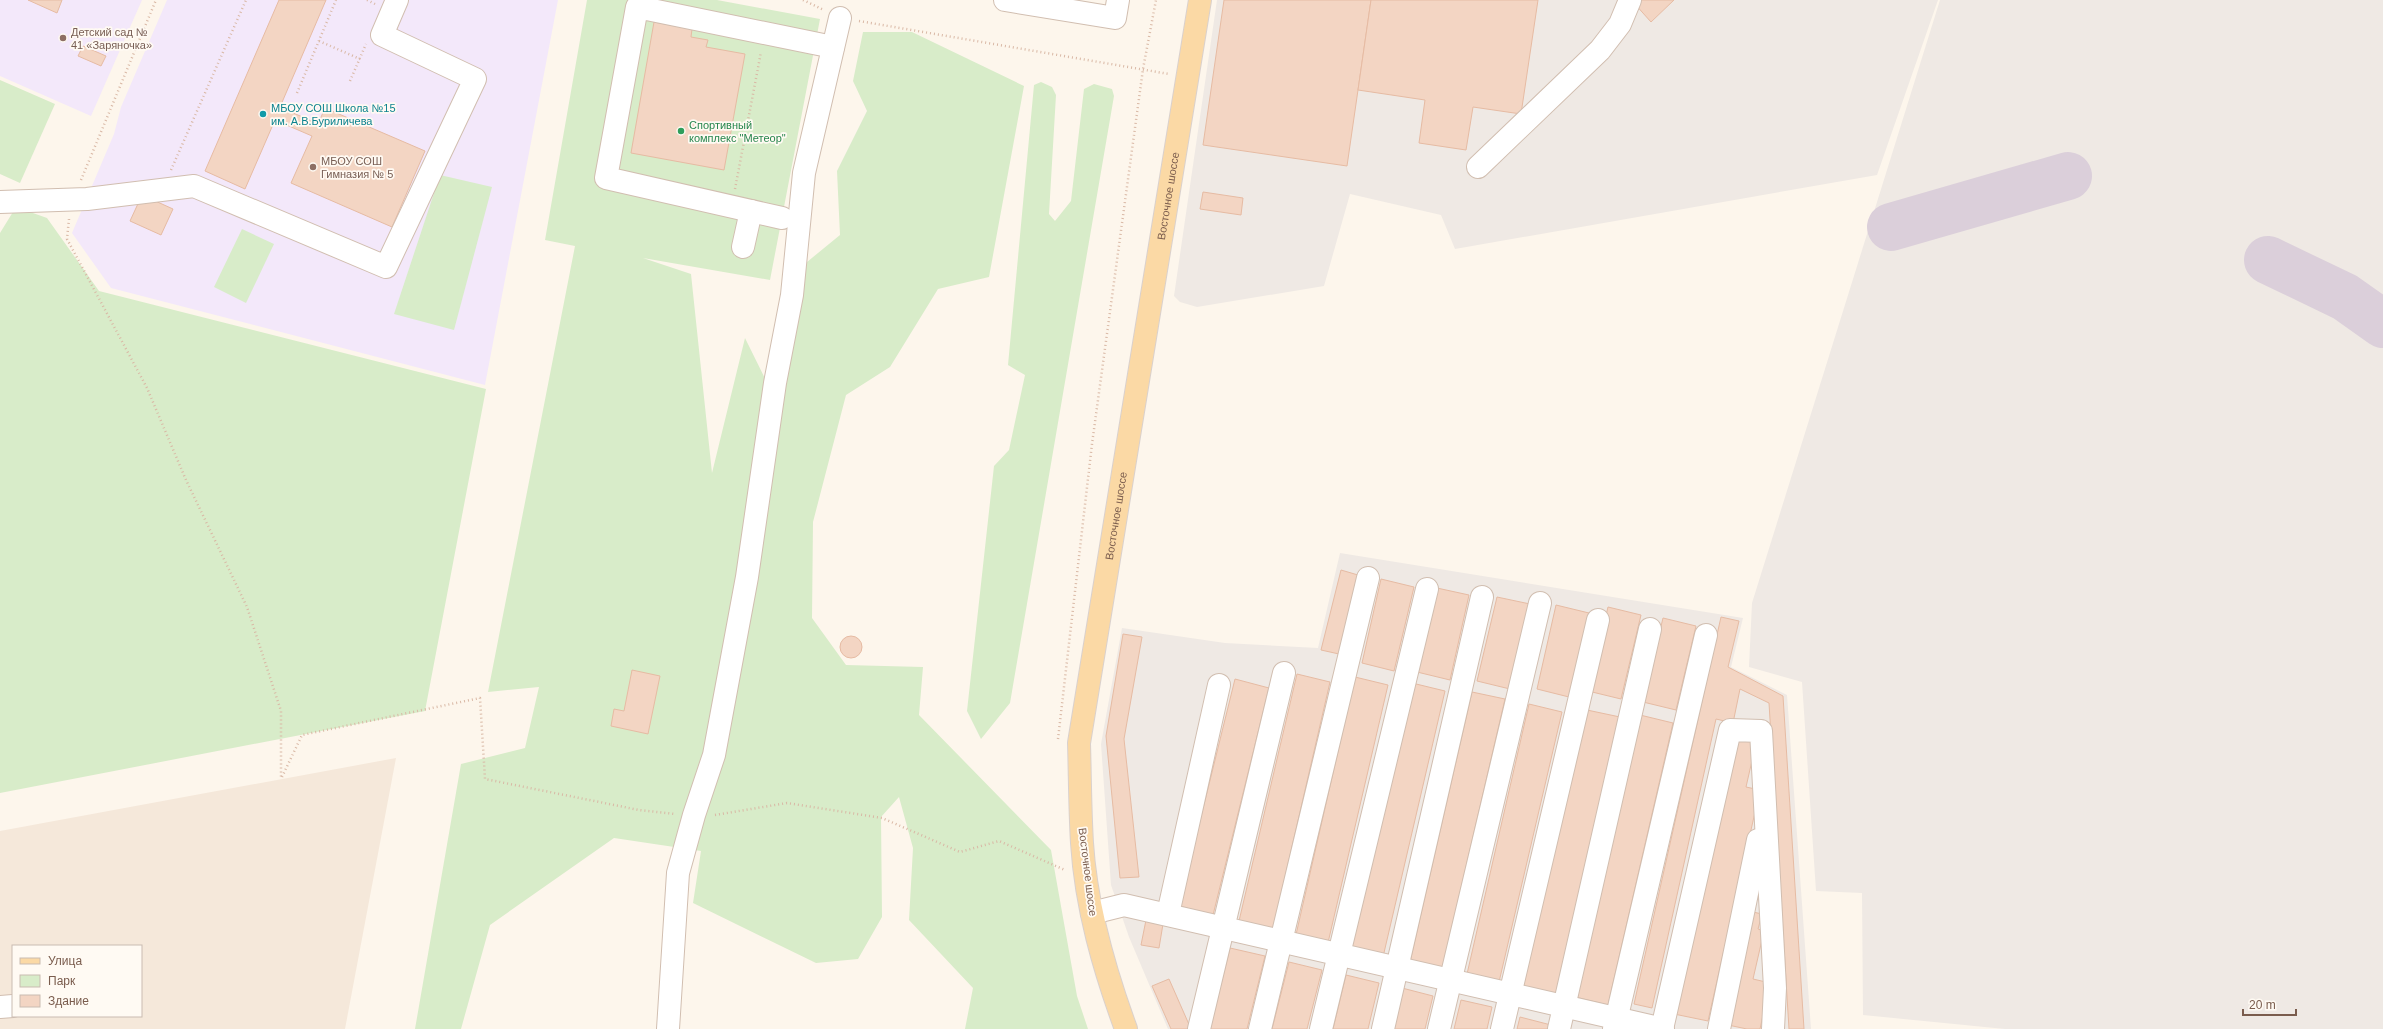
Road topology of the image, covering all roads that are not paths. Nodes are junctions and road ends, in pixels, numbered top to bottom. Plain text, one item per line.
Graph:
1 (397, 0) edge
2 (1005, 0) edge
3 (1118, 0) edge
4 (1200, 0) edge
5 (1630, 0) edge
6 (840, 18) road end
7 (833, 47) junction
8 (1478, 167) dead end
9 (0, 202) edge
10 (741, 209) junction
11 (782, 218) dead end
12 (743, 247) dead end
13 (1368, 578) dead end
14 (1427, 589) dead end
15 (1482, 597) dead end
16 (1540, 604) dead end
17 (1598, 620) dead end
18 (1650, 629) dead end
19 (1706, 635) dead end
20 (1284, 673) dead end
21 (1219, 685) dead end
22 (1764, 812) junction
23 (1747, 890) junction
24 (1769, 894) junction
25 (1092, 913) junction
26 (1168, 914) junction
27 (1222, 927) junction
28 (1281, 941) junction
29 (1340, 955) junction
30 (1397, 968) junction
31 (1451, 980) junction
32 (1510, 994) junction
33 (12, 1006) edge
34 (1564, 1006) junction
35 (0, 1007) edge
36 (1615, 1024) edge
37 (668, 1029) edge
38 (1126, 1029) edge
39 (1199, 1029) edge
40 (1260, 1029) edge
41 (1321, 1029) edge
42 (1383, 1029) edge
43 (1439, 1029) edge
44 (1502, 1029) edge
45 (1559, 1029) edge
46 (1662, 1029) edge
47 (1719, 1029) edge
48 (1773, 1029) edge

1 - 9 street
2 - 3 street
4 - 25 main road, Восточное шоссе
5 - 8 street
6 - 7 street
7 - 10 street
7 - 37 street
10 - 11 street
10 - 12 street
13 - 28 street
14 - 29 street
15 - 30 street
16 - 31 street
17 - 32 street
18 - 34 street
19 - 36 street
20 - 27 street
21 - 26 street
22 - 23 street
22 - 24 street
22 - 46 street
23 - 24 street
23 - 47 street
24 - 48 street
25 - 26 street
25 - 38 main road, Восточное шоссе
26 - 27 street
27 - 28 street
27 - 39 street
28 - 29 street
28 - 40 street
29 - 30 street
29 - 41 street
30 - 31 street
30 - 42 street
31 - 32 street
31 - 43 street
32 - 34 street
32 - 44 street
33 - 35 street
34 - 36 street
34 - 45 street
36 - 46 street

